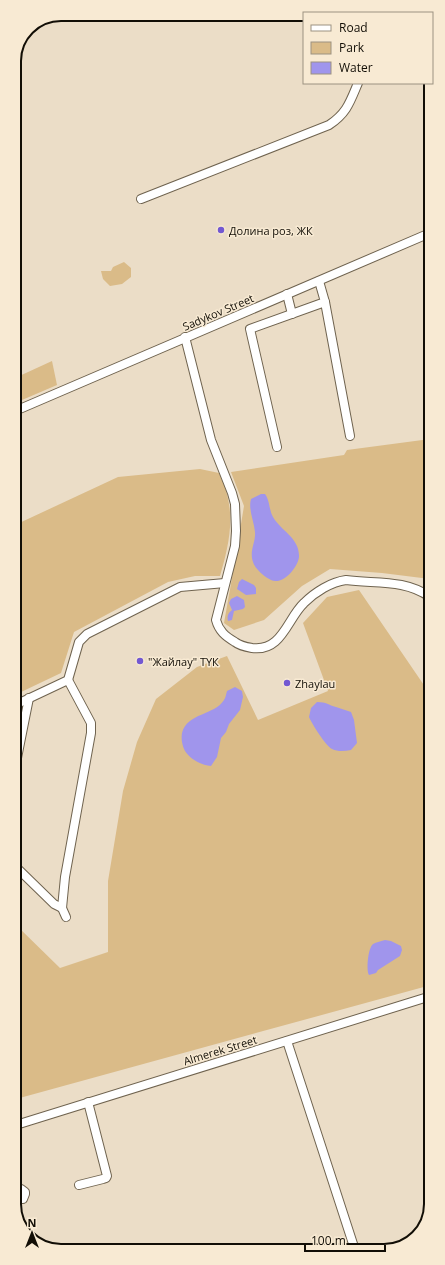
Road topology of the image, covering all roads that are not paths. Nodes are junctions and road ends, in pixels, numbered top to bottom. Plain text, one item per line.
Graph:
1 (358, 84) edge
2 (141, 199) dead end
3 (424, 236) edge
4 (319, 281) junction
5 (287, 294) junction
6 (326, 302) junction
7 (292, 314) junction
8 (185, 338) junction
9 (21, 408) edge
10 (350, 436) dead end
11 (277, 447) dead end
12 (225, 584) junction
13 (424, 592) edge
14 (68, 680) junction
15 (29, 698) junction
16 (21, 702) edge
17 (21, 738) edge
18 (21, 872) edge
19 (62, 908) junction
20 (66, 917) dead end
21 (424, 998) edge
22 (287, 1041) junction
23 (88, 1102) junction
24 (21, 1123) edge
25 (79, 1185) dead end
26 (21, 1189) edge
27 (21, 1199) edge
28 (352, 1244) edge

1 - 2 street
3 - 4 street, Sadykov Street
4 - 5 street, Sadykov Street
4 - 6 street
5 - 7 street
5 - 8 street, Sadykov Street
6 - 7 street
6 - 10 street
7 - 11 street
8 - 9 street, Sadykov Street
8 - 12 street
12 - 13 street
12 - 14 street
14 - 15 street
14 - 19 street
15 - 16 street
15 - 17 street
18 - 19 street
19 - 20 street
21 - 22 street, Almerek Street
22 - 23 street, Almerek Street
22 - 28 street
23 - 24 street, Almerek Street
23 - 25 street
26 - 27 street

